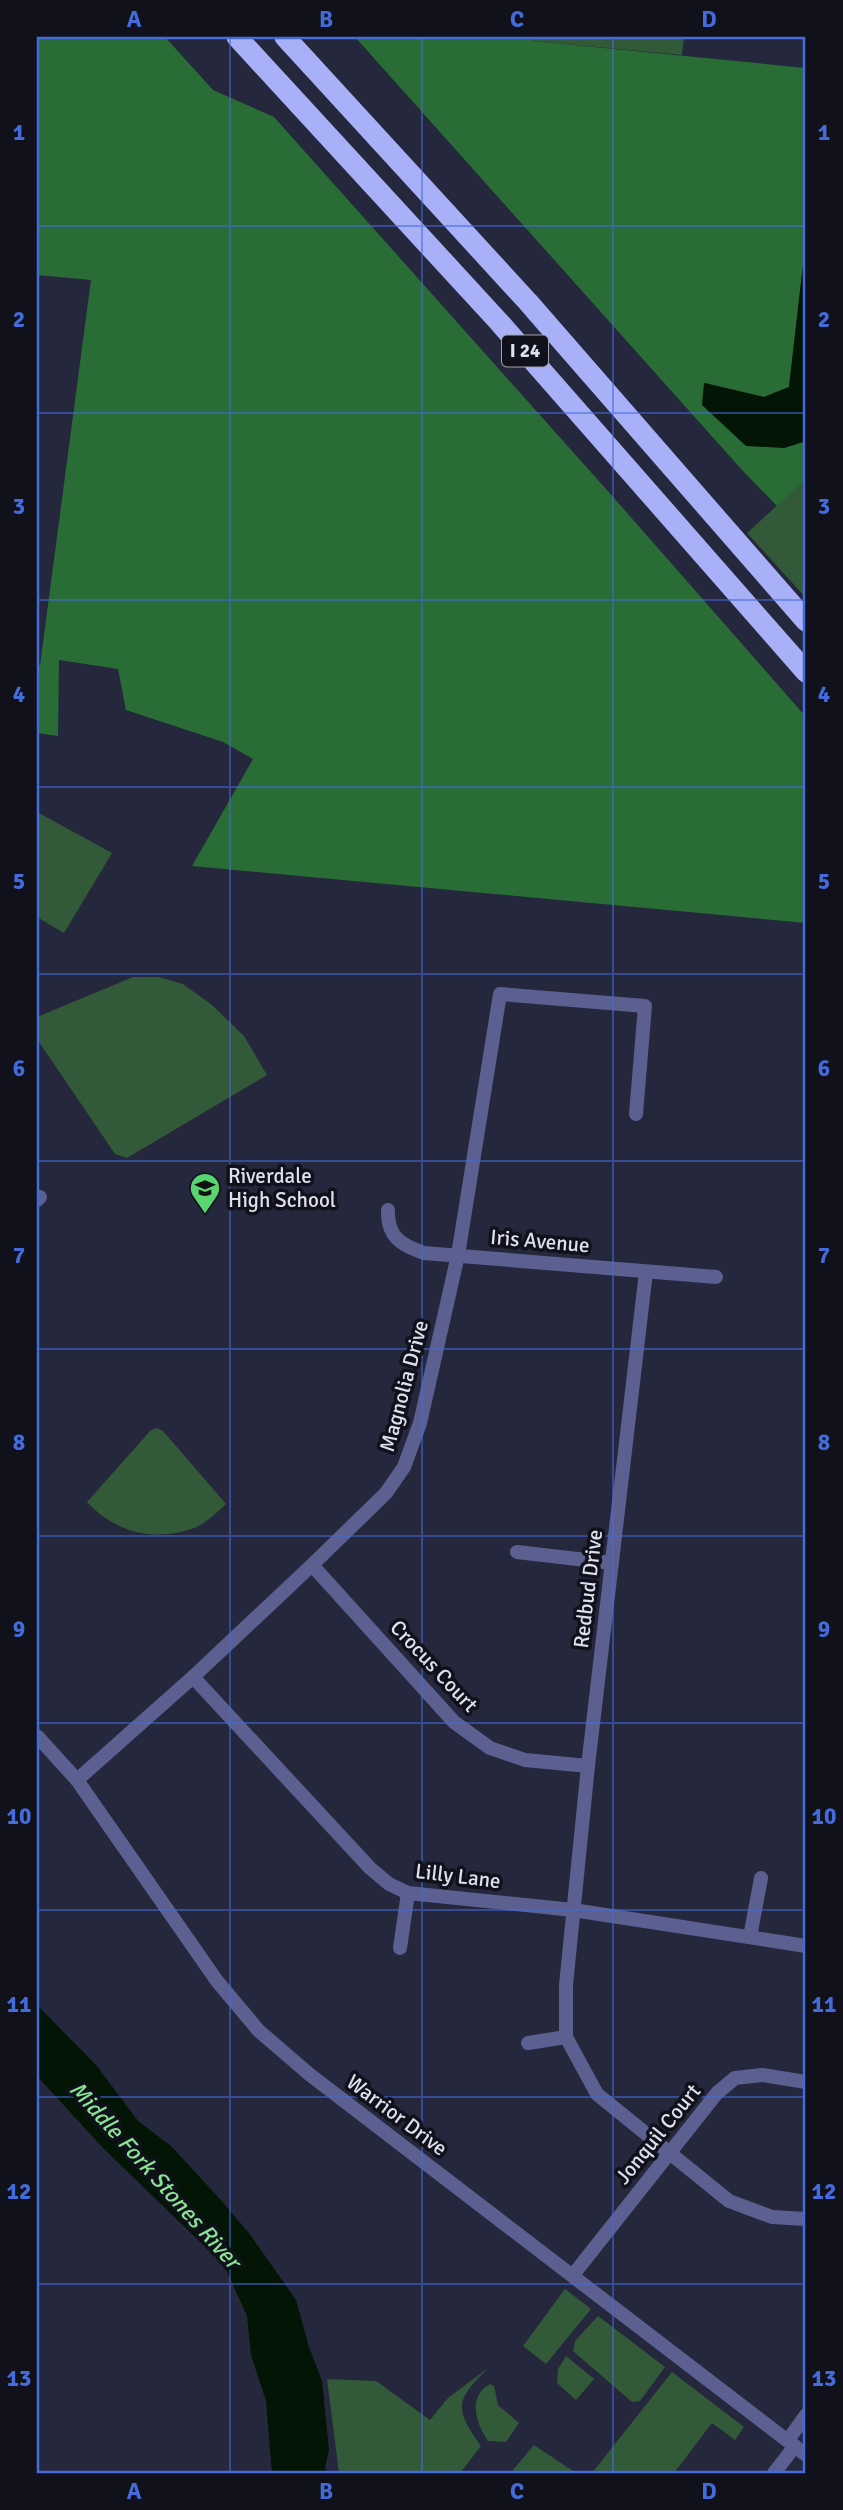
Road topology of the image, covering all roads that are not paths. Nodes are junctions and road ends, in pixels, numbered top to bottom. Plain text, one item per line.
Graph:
1 (237, 37) edge
2 (285, 37) edge
3 (806, 621) edge
4 (806, 671) edge
5 (636, 1114) dead end
6 (388, 1210) dead end
7 (458, 1255) junction
8 (646, 1272) junction
9 (716, 1277) dead end
10 (517, 1552) dead end
11 (612, 1563) junction
12 (312, 1565) junction
13 (193, 1677) junction
14 (37, 1736) edge
15 (588, 1766) junction
16 (77, 1780) junction
17 (761, 1878) dead end
18 (408, 1893) junction
19 (573, 1910) junction
20 (750, 1937) junction
21 (806, 1946) edge
22 (400, 1948) dead end
23 (566, 2037) junction
24 (528, 2043) dead end
25 (806, 2082) edge
26 (668, 2154) junction
27 (806, 2219) edge
28 (573, 2275) junction
29 (806, 2415) edge
30 (796, 2447) edge
31 (774, 2473) edge

1 - 4 highway, I 24
2 - 3 highway, I 24
5 - 7 street, Magnolia Drive
6 - 7 street, Iris Avenue
7 - 8 street, Iris Avenue
7 - 12 street, Magnolia Drive
8 - 9 street, Iris Avenue
8 - 11 street, Redbud Drive
10 - 11 street
11 - 15 street, Redbud Drive
12 - 13 street, Magnolia Drive
12 - 15 street, Crocus Court
13 - 16 street, Magnolia Drive
13 - 18 street, Lilly Lane
14 - 16 street, Warrior Drive
15 - 19 street, Redbud Drive
16 - 28 street, Warrior Drive
17 - 20 street
18 - 19 street, Lilly Lane
18 - 22 street
19 - 20 street, Lilly Lane
19 - 23 street, Redbud Drive
20 - 21 street, Lilly Lane
23 - 24 street
23 - 26 street
25 - 26 street, Jonquil Court
26 - 27 street
26 - 28 street, Jonquil Court
28 - 30 street, Warrior Drive
29 - 30 street
30 - 31 street

